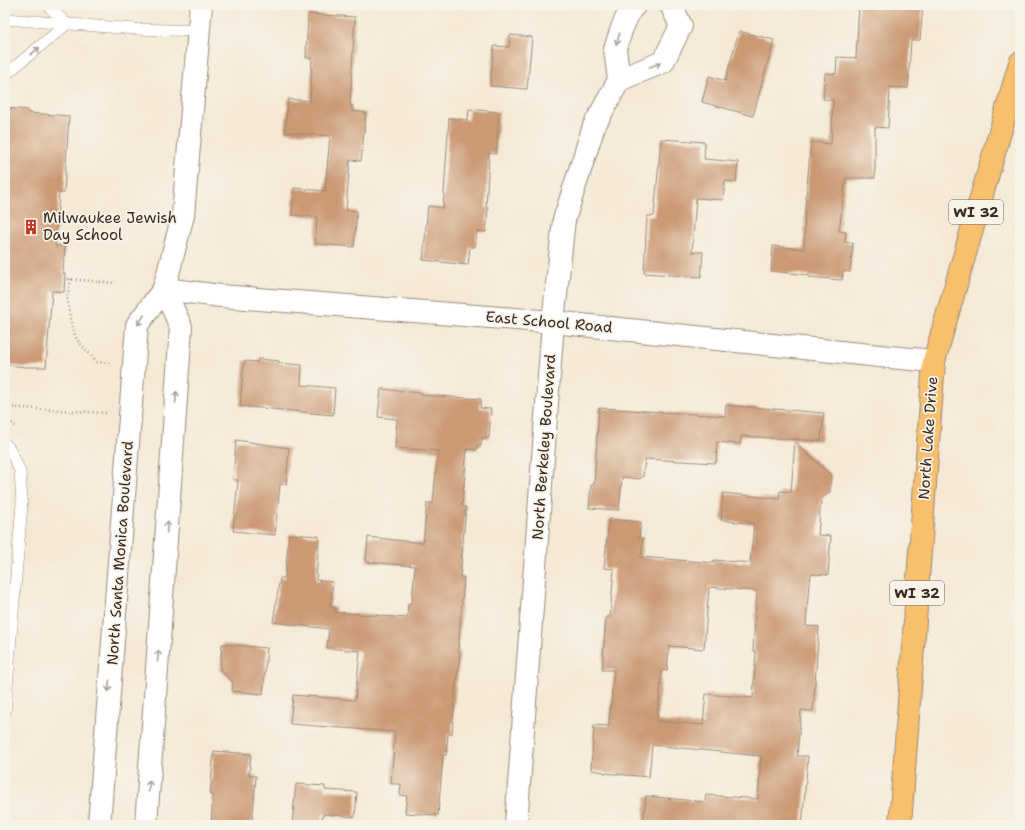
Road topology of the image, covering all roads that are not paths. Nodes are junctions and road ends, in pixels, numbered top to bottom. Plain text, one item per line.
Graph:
1 (47, 5) edge
2 (201, 5) edge
3 (635, 5) edge
4 (671, 5) edge
5 (5, 19) edge
6 (67, 24) junction
7 (200, 31) junction
8 (1020, 63) edge
9 (5, 75) edge
10 (619, 80) junction
11 (164, 289) junction
12 (553, 322) junction
13 (934, 361) junction
14 (5, 444) edge
15 (9, 624) edge
16 (5, 712) edge
17 (99, 825) edge
18 (146, 825) edge
19 (516, 825) edge
20 (900, 825) edge

1 - 6 lane
2 - 7 street, North Santa Monica Boulevard
3 -> 10 street
10 -> 4 street
5 - 6 lane
6 - 7 lane
9 -> 6 lane
7 - 11 street, North Santa Monica Boulevard
8 - 13 main road, North Lake Drive / WI 32
10 - 12 street, North Berkeley Boulevard
11 - 12 street, East School Road
11 -> 17 street, North Santa Monica Boulevard
18 -> 11 street
12 - 13 street, East School Road
12 - 19 street, North Berkeley Boulevard
13 - 20 main road, North Lake Drive / WI 32
14 - 15 lane
15 - 16 lane

